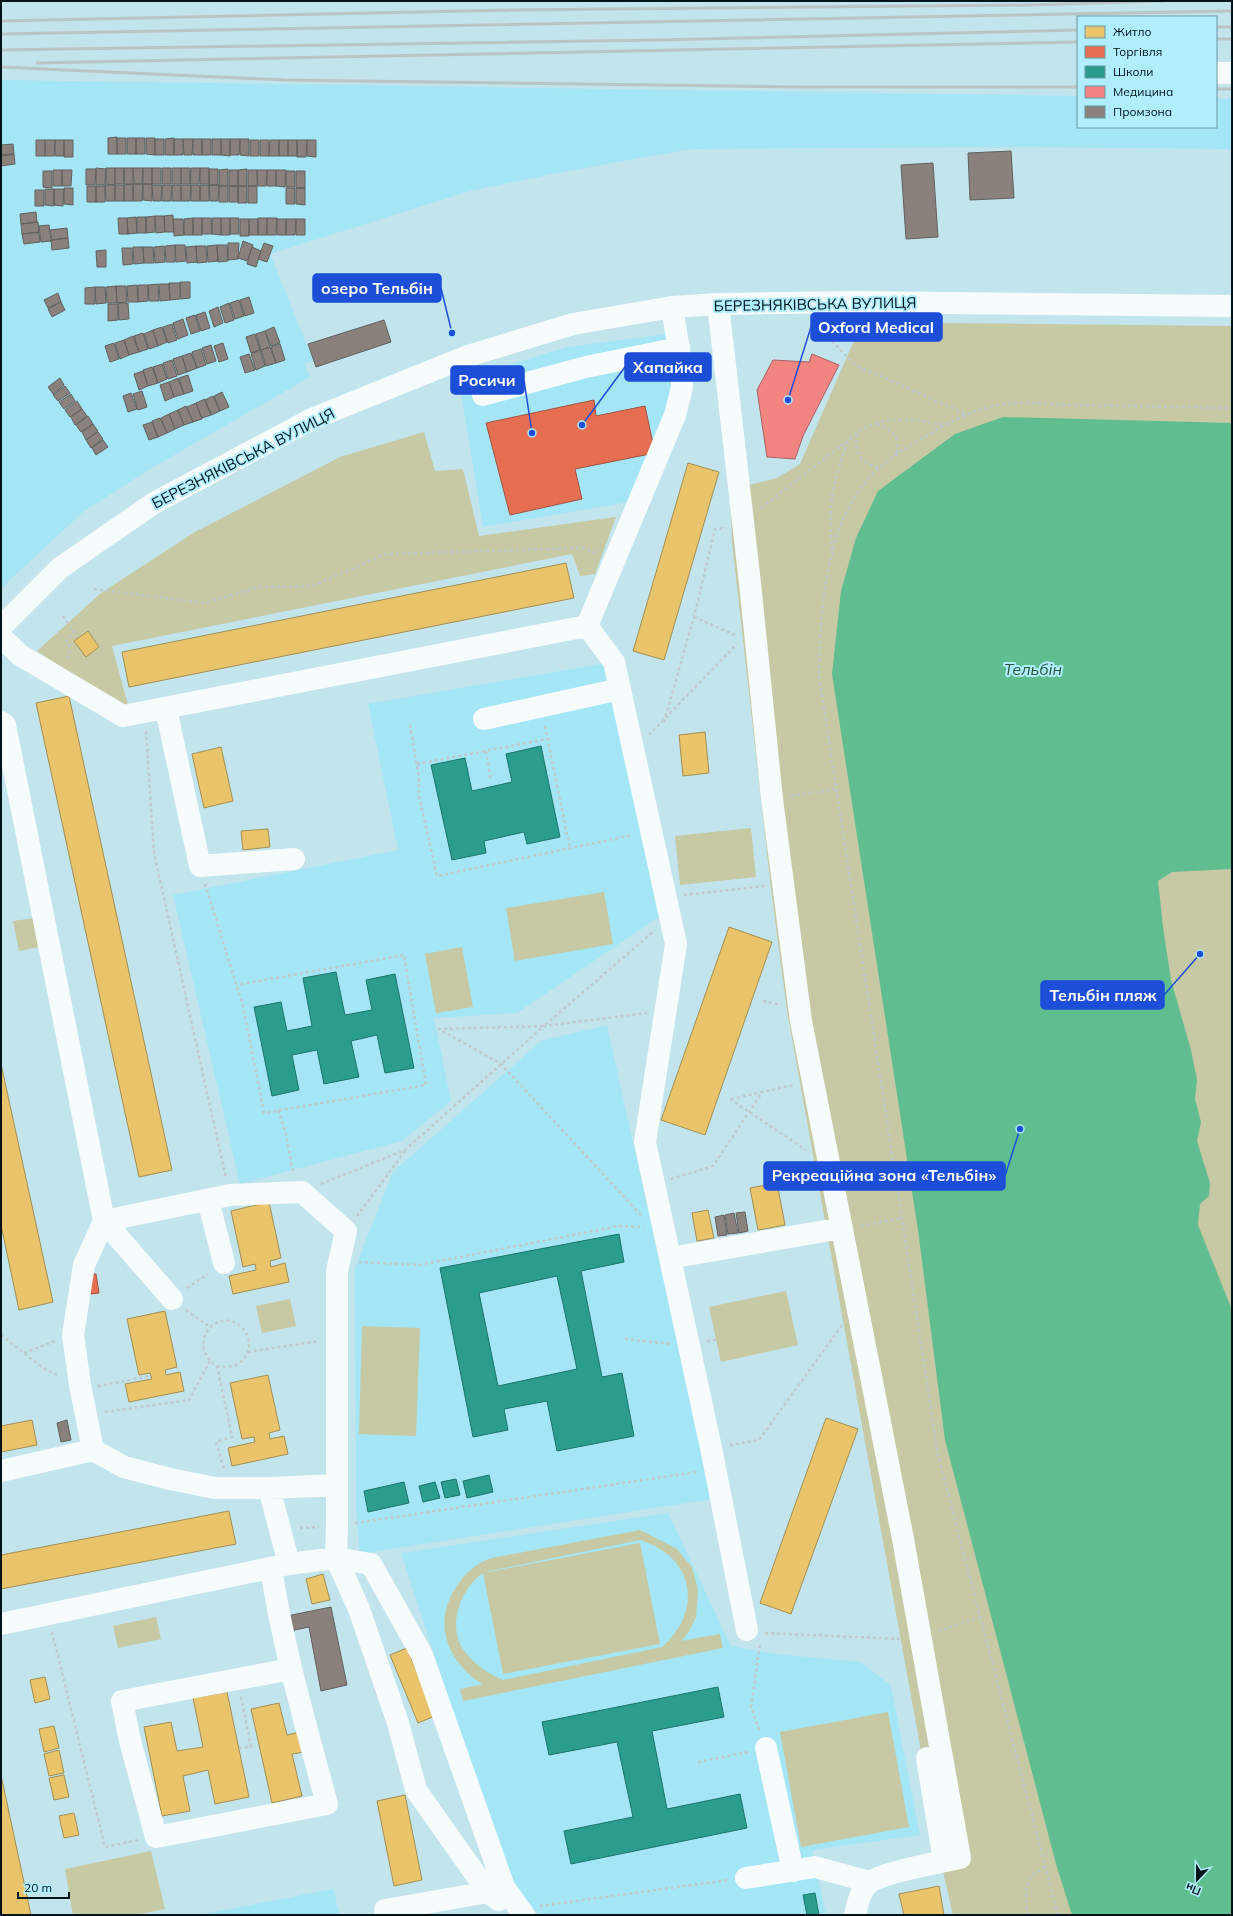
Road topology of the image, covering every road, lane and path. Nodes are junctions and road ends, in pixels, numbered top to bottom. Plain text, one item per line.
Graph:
1 (1217, 73) edge
2 (1232, 73) edge
3 (711, 305) junction
4 (1232, 306) edge
5 (672, 307) junction
6 (832, 341) dead end
7 (679, 348) junction
8 (483, 395) dead end
9 (1232, 408) edge
10 (967, 414) junction
11 (876, 423) junction
12 (942, 425) junction
13 (858, 434) junction
14 (847, 441) junction
15 (896, 456) junction
16 (880, 468) junction
17 (736, 527) junction
18 (832, 552) junction
19 (615, 560) junction
20 (94, 589) dead end
21 (63, 616) dead end
22 (694, 617) junction
23 (1, 626) edge
24 (587, 626) junction
25 (1, 637) edge
26 (742, 638) junction
27 (63, 681) junction
28 (620, 689) junction
29 (540, 706) junction
30 (166, 709) junction
31 (145, 712) junction
32 (484, 719) dead end
33 (1, 722) edge
34 (664, 722) junction
35 (410, 725) dead end
36 (547, 739) junction
37 (486, 750) junction
38 (633, 750) junction
39 (417, 764) junction
40 (491, 780) dead end
41 (836, 789) junction
42 (789, 796) dead end
43 (651, 833) junction
44 (570, 849) junction
45 (294, 859) dead end
46 (200, 866) junction
47 (769, 885) junction
48 (668, 908) junction
49 (237, 985) junction
50 (763, 1001) dead end
51 (785, 1006) junction
52 (665, 1011) junction
53 (544, 1026) junction
54 (501, 1064) junction
55 (800, 1084) junction
56 (763, 1091) junction
57 (278, 1110) junction
58 (749, 1112) junction
59 (405, 1150) junction
60 (813, 1154) junction
61 (654, 1185) junction
62 (302, 1192) junction
63 (230, 1195) junction
64 (208, 1200) junction
65 (902, 1218) junction
66 (104, 1221) junction
67 (657, 1226) junction
68 (842, 1229) junction
69 (346, 1231) junction
70 (670, 1258) junction
71 (339, 1262) junction
72 (224, 1263) joint
73 (172, 1299) junction
74 (846, 1320) junction
75 (210, 1327) junction
76 (1, 1335) edge
77 (73, 1335) junction
78 (337, 1338) junction
79 (248, 1352) junction
80 (24, 1353) junction
81 (210, 1362) junction
82 (217, 1366) junction
83 (151, 1376) dead end
84 (80, 1387) junction
85 (86, 1415) junction
86 (711, 1448) junction
87 (93, 1450) junction
88 (715, 1470) junction
89 (1, 1471) edge
90 (337, 1485) junction
91 (229, 1488) junction
92 (269, 1488) junction
93 (337, 1526) junction
94 (280, 1529) junction
95 (336, 1558) junction
96 (280, 1566) junction
97 (47, 1614) junction
98 (981, 1617) junction
99 (1, 1624) edge
100 (753, 1631) junction
101 (914, 1637) junction
102 (291, 1669) junction
103 (238, 1679) junction
104 (239, 1748) dead end
105 (766, 1748) junction
106 (698, 1762) dead end
107 (156, 1837) junction
108 (1044, 1867) junction
109 (793, 1871) junction
110 (746, 1878) joint
111 (870, 1882) junction
112 (488, 1892) junction
113 (527, 1912) edge
114 (390, 1915) edge
115 (855, 1915) edge
116 (1028, 1915) edge
117 (1058, 1915) edge

1 - 2 street
3 - 4 street, БЕРЕЗНЯКІВСЬКА ВУЛИЦЯ
3 - 5 street, БЕРЕЗНЯКІВСЬКА ВУЛИЦЯ
3 - 17 street
5 - 7 street
5 - 23 street, БЕРЕЗНЯКІВСЬКА ВУЛИЦЯ
6 - 10 path
7 - 8 street
7 - 19 street
9 - 10 path
10 - 12 path
11 - 12 path
11 - 13 path
11 - 15 path
12 - 15 path
13 - 14 path
13 - 16 path
14 - 17 path
14 - 18 path
15 - 16 path
16 - 18 path
17 - 22 path
17 - 26 street
17 - 68 street
18 - 41 path
19 - 20 path
19 - 24 street
21 - 27 path
22 - 26 path
22 - 34 path
24 - 28 street
24 - 30 street
25 - 27 street
26 - 34 path
26 - 47 street
27 - 31 street
28 - 29 street
28 - 38 street
29 - 32 street
29 - 36 path
30 - 31 street
30 - 46 street
31 - 63 path
33 - 66 street
34 - 38 path
35 - 39 path
36 - 37 path
36 - 44 path
37 - 39 path
37 - 40 path
38 - 43 street
39 - 44 path
41 - 42 path
41 - 65 path
43 - 44 path
43 - 48 street
45 - 46 street
46 - 49 path
47 - 48 path
47 - 51 street
48 - 52 street
48 - 53 path
49 - 57 path
49 - 57 path
50 - 51 path
51 - 55 street
52 - 53 path
52 - 61 street
53 - 54 path
53 - 54 path
54 - 59 path
54 - 67 path
55 - 56 path
55 - 60 street
56 - 58 path
56 - 58 path
57 - 62 path
58 - 60 path
58 - 61 path
59 - 62 path
59 - 69 path
60 - 68 street
61 - 67 street
62 - 63 street
62 - 69 street
63 - 64 street
64 - 66 street
64 - 72 street
65 - 68 path
65 - 98 path
66 - 73 street
66 - 77 street
67 - 70 street
67 - 71 path
68 - 70 street
68 - 74 street
68 - 101 street
69 - 71 street
70 - 86 street
71 - 78 street
72 - 73 path
73 - 75 path
74 - 86 path
74 - 101 street
75 - 79 path
75 - 81 path
76 - 80 path
77 - 80 path
77 - 84 street
78 - 79 path
78 - 90 street
79 - 82 path
80 - 84 path
81 - 82 path
81 - 85 path
82 - 91 path
83 - 84 path
84 - 85 street
85 - 87 street
86 - 88 street
87 - 89 street
87 - 91 street
88 - 93 path
88 - 100 street
90 - 92 street
90 - 93 street
91 - 92 street
92 - 94 street
93 - 94 path
93 - 95 street
94 - 96 street
95 - 96 street
95 - 112 street
95 - 113 street
96 - 97 street
96 - 102 street
97 - 99 street
97 - 107 path
98 - 101 path
98 - 108 path
100 - 101 path
100 - 105 path
101 - 111 street
102 - 103 street
102 - 107 street
103 - 104 path
103 - 107 street
105 - 106 path
105 - 109 street
108 - 116 path
108 - 117 path
109 - 110 street
109 - 111 street
110 - 113 path
111 - 115 street
112 - 113 street
112 - 114 street

